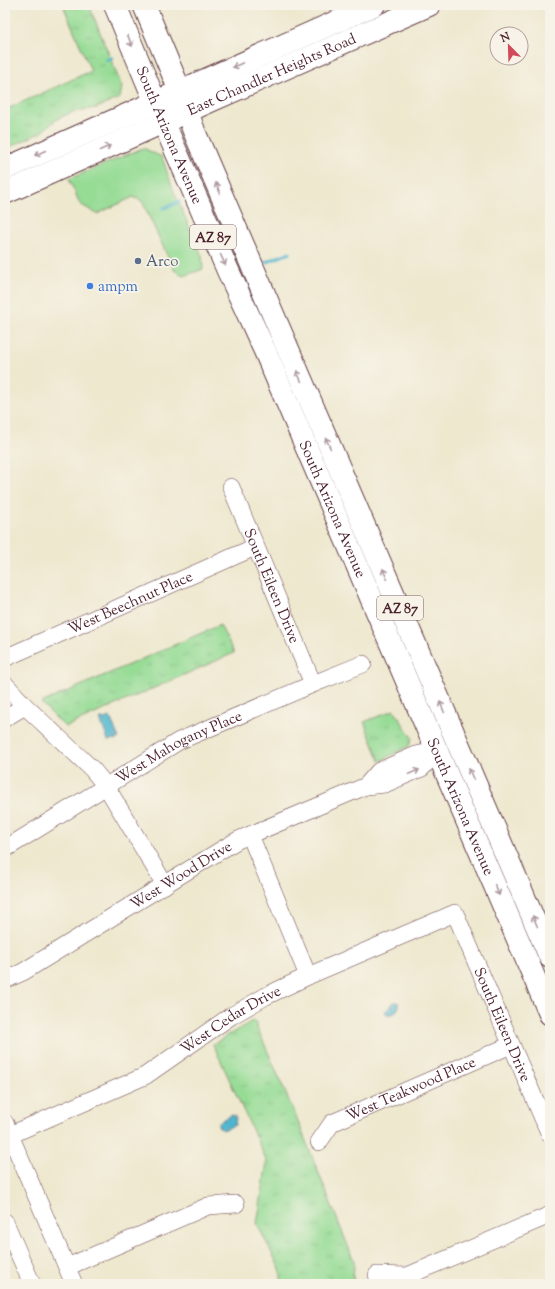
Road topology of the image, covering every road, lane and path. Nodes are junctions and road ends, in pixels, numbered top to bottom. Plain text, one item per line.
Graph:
1 (115, 5) edge
2 (144, 5) edge
3 (374, 5) edge
4 (429, 5) edge
5 (183, 101) junction
6 (159, 112) junction
7 (5, 169) edge
8 (5, 193) edge
9 (304, 416) junction
10 (231, 487) dead end
11 (256, 547) junction
12 (5, 658) edge
13 (363, 664) dead end
14 (5, 684) edge
15 (313, 684) junction
16 (25, 706) junction
17 (5, 718) edge
18 (457, 742) junction
19 (437, 751) junction
20 (106, 786) junction
21 (250, 835) junction
22 (5, 849) edge
23 (165, 885) junction
24 (455, 913) joint
25 (550, 957) edge
26 (308, 976) junction
27 (5, 980) edge
28 (550, 1014) edge
29 (511, 1045) junction
30 (7, 1129) edge
31 (550, 1135) edge
32 (319, 1142) dead end
33 (236, 1204) dead end
34 (550, 1215) edge
35 (5, 1222) edge
36 (67, 1267) junction
37 (377, 1276) dead end
38 (32, 1284) edge
39 (74, 1284) edge

1 -> 6 main road, South Arizona Avenue / AZ 87
2 - 5 main road, South Arizona Avenue / AZ 87
3 -> 5 main road, East Chandler Heights Road
4 - 5 main road, East Chandler Heights Road
5 - 6 main road, East Chandler Heights Road
9 -> 5 main road, South Arizona Avenue / AZ 87
6 -> 7 main road, East Chandler Heights Road
8 -> 6 main road, East Chandler Heights Road
6 -> 9 main road, South Arizona Avenue / AZ 87
18 -> 9 main road, South Arizona Avenue / AZ 87
9 - 19 main road, South Arizona Avenue / AZ 87
10 - 11 street, South Eileen Drive
11 - 12 street, West Beechnut Place
11 - 15 street, South Eileen Drive
13 - 15 street, West Mahogany Place
14 - 16 street
15 - 20 street, West Mahogany Place
16 - 17 street
16 - 20 street
18 - 19 street, West Wood Drive
25 -> 18 main road, South Arizona Avenue / AZ 87
19 - 21 street, West Wood Drive
19 -> 28 main road, South Arizona Avenue / AZ 87
20 - 22 street, West Mahogany Place
20 - 23 street
21 - 23 street, West Wood Drive
21 - 26 street
23 - 27 street, West Wood Drive
24 - 26 street, West Cedar Drive
24 - 29 street, South Eileen Drive
26 - 30 street, West Cedar Drive
29 - 31 street, South Eileen Drive
29 - 32 street, West Teakwood Place
30 - 36 street
33 - 36 street
34 - 37 street
35 - 38 street
36 - 39 street

